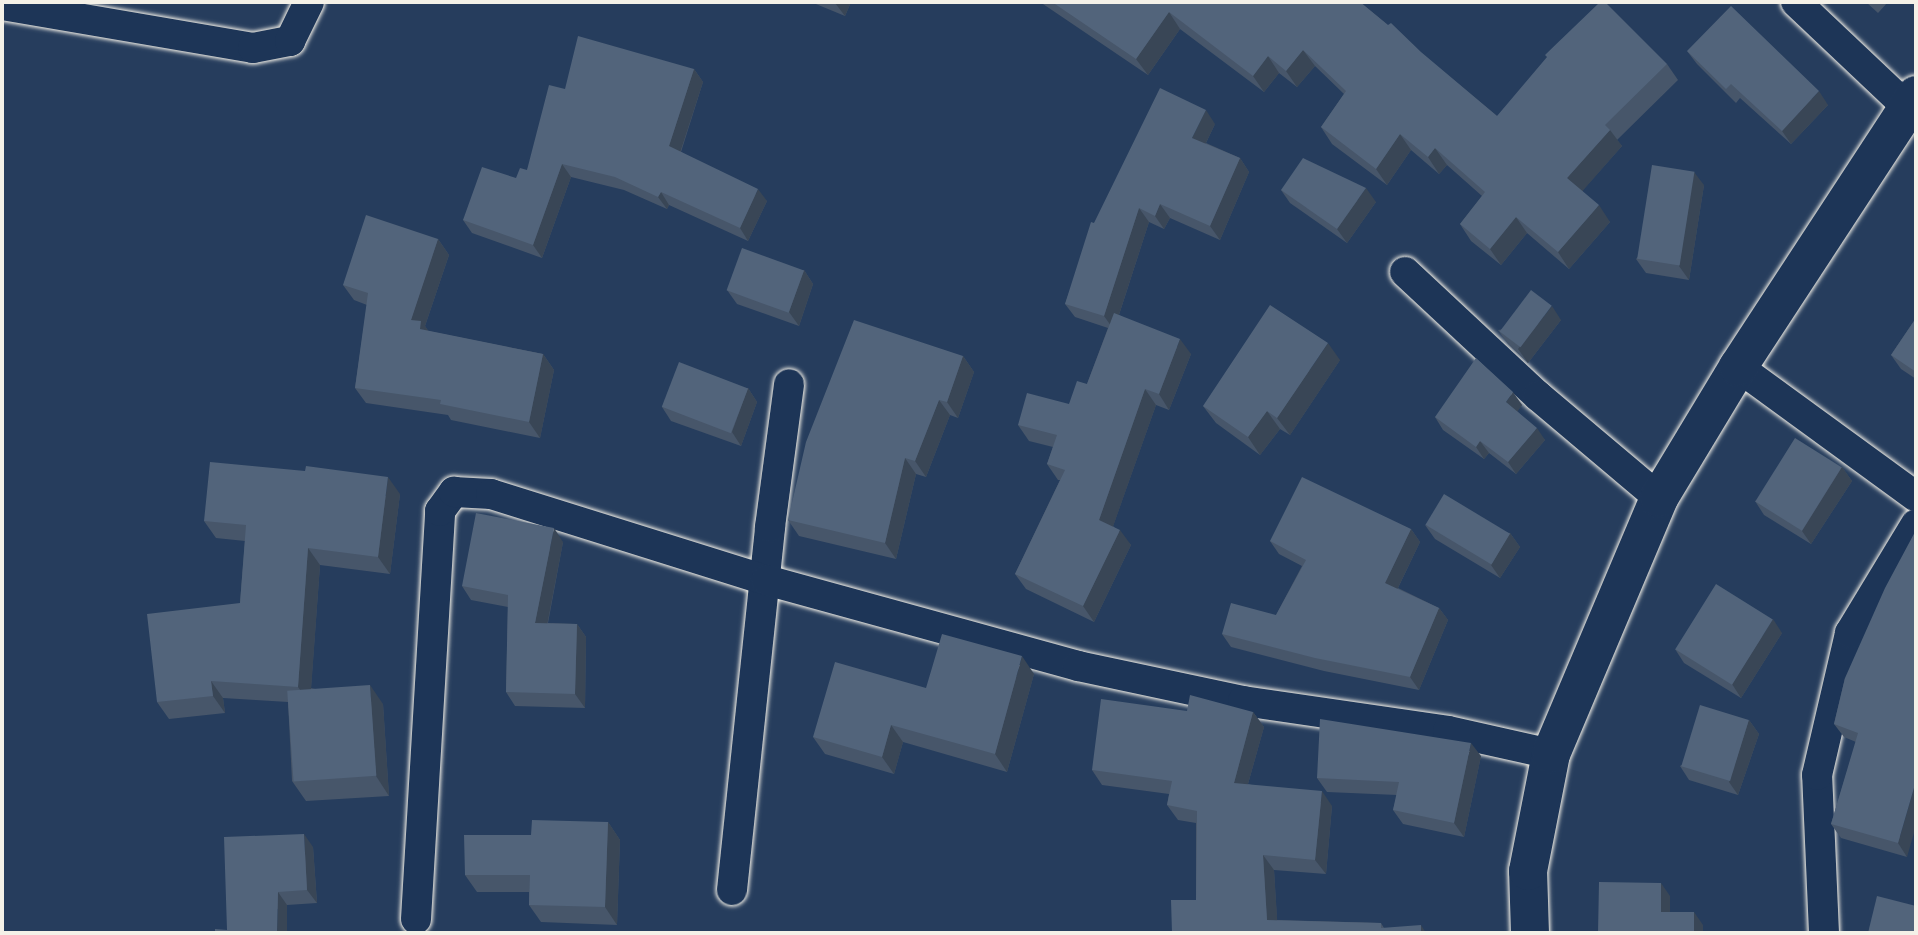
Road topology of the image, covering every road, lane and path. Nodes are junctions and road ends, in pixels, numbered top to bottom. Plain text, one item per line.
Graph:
1 (309, 2) edge
2 (1796, 2) edge
3 (2, 5) edge
4 (1912, 101) edge
5 (1405, 272) dead end
6 (1738, 367) junction
7 (789, 384) dead end
8 (1916, 497) edge
9 (1659, 498) junction
10 (1916, 524) edge
11 (766, 580) junction
12 (1551, 754) junction
13 (732, 890) dead end
14 (416, 919) dead end
15 (1530, 933) edge
16 (1824, 933) edge

1 - 3 street
2 - 4 street
4 - 6 street
5 - 9 street
6 - 8 street
6 - 9 street
7 - 11 street
9 - 12 street
10 - 16 street
11 - 12 street
11 - 13 street
11 - 14 street
12 - 15 street

